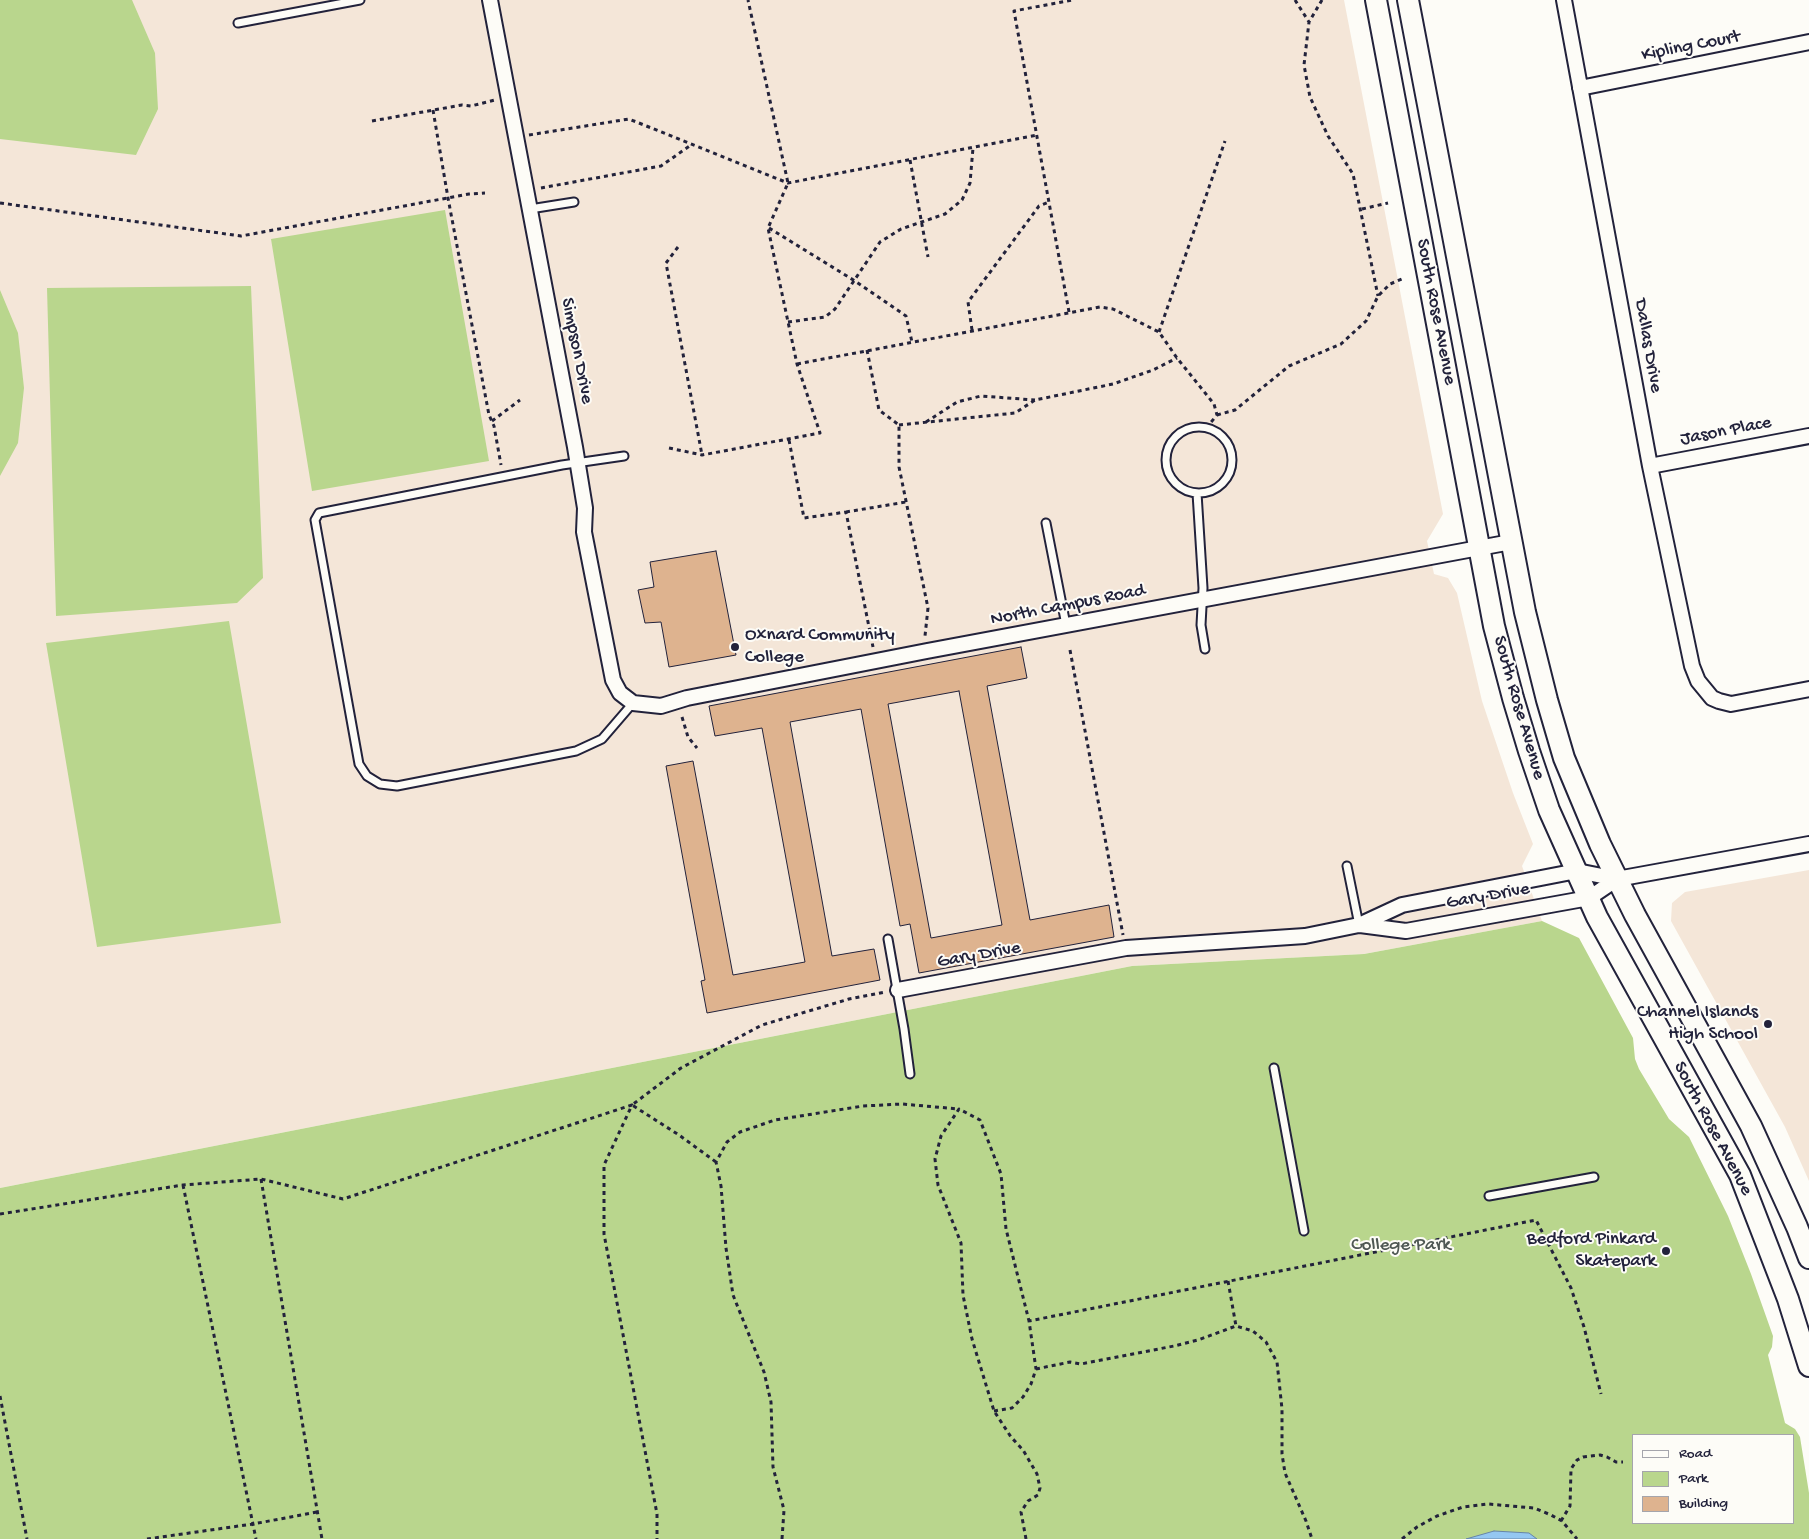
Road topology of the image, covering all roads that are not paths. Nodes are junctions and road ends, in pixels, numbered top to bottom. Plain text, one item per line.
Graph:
1 (360, 0) edge
2 (490, 0) edge
3 (1376, 0) edge
4 (1408, 0) edge
5 (1564, 0) edge
6 (238, 23) dead end
7 (1809, 42) edge
8 (1580, 88) junction
9 (574, 202) dead end
10 (530, 209) junction
11 (1809, 436) edge
12 (624, 456) dead end
13 (578, 462) junction
14 (1650, 466) junction
15 (1197, 493) junction
16 (1046, 523) dead end
17 (1511, 542) junction
18 (1479, 548) junction
19 (1201, 600) junction
20 (1066, 626) junction
21 (1205, 649) dead end
22 (1809, 689) edge
23 (633, 703) junction
24 (1809, 844) edge
25 (1347, 866) dead end
26 (1577, 871) junction
27 (1617, 879) junction
28 (1589, 898) junction
29 (1359, 925) junction
30 (888, 938) dead end
31 (898, 990) junction
32 (1274, 1068) dead end
33 (910, 1074) dead end
34 (1594, 1177) dead end
35 (1489, 1196) dead end
36 (1304, 1231) dead end
37 (1809, 1258) edge
38 (1809, 1366) edge

1 - 6 lane
2 - 10 street, Simpson Drive
3 - 18 main road, South Rose Avenue
4 - 17 main road, South Rose Avenue
5 - 8 street, Dallas Drive
7 - 8 street, Kipling Court
8 - 14 street, Dallas Drive
9 - 10 lane
10 - 13 street, Simpson Drive
11 - 14 street, Jason Place
12 - 13 lane
13 - 23 street, Simpson Drive
13 - 23 lane
14 - 22 street, Dallas Drive
15 - 15 lane
15 - 19 lane
16 - 20 lane
17 - 18 street, North Campus Road
17 - 27 main road, South Rose Avenue
18 - 19 street, North Campus Road
18 - 26 main road, South Rose Avenue
19 - 20 street, North Campus Road
19 - 21 lane
20 - 23 street, North Campus Road
24 - 27 street, Gary Drive
25 - 29 lane
26 - 27 street, Gary Drive
26 - 28 main road, South Rose Avenue
26 - 29 street, Gary Drive
27 - 28 street, Gary Drive
27 - 37 main road, South Rose Avenue
28 - 29 street, Gary Drive
28 - 38 main road, South Rose Avenue
29 - 31 street, Gary Drive
30 - 31 lane
31 - 33 lane
32 - 36 lane
34 - 35 lane

